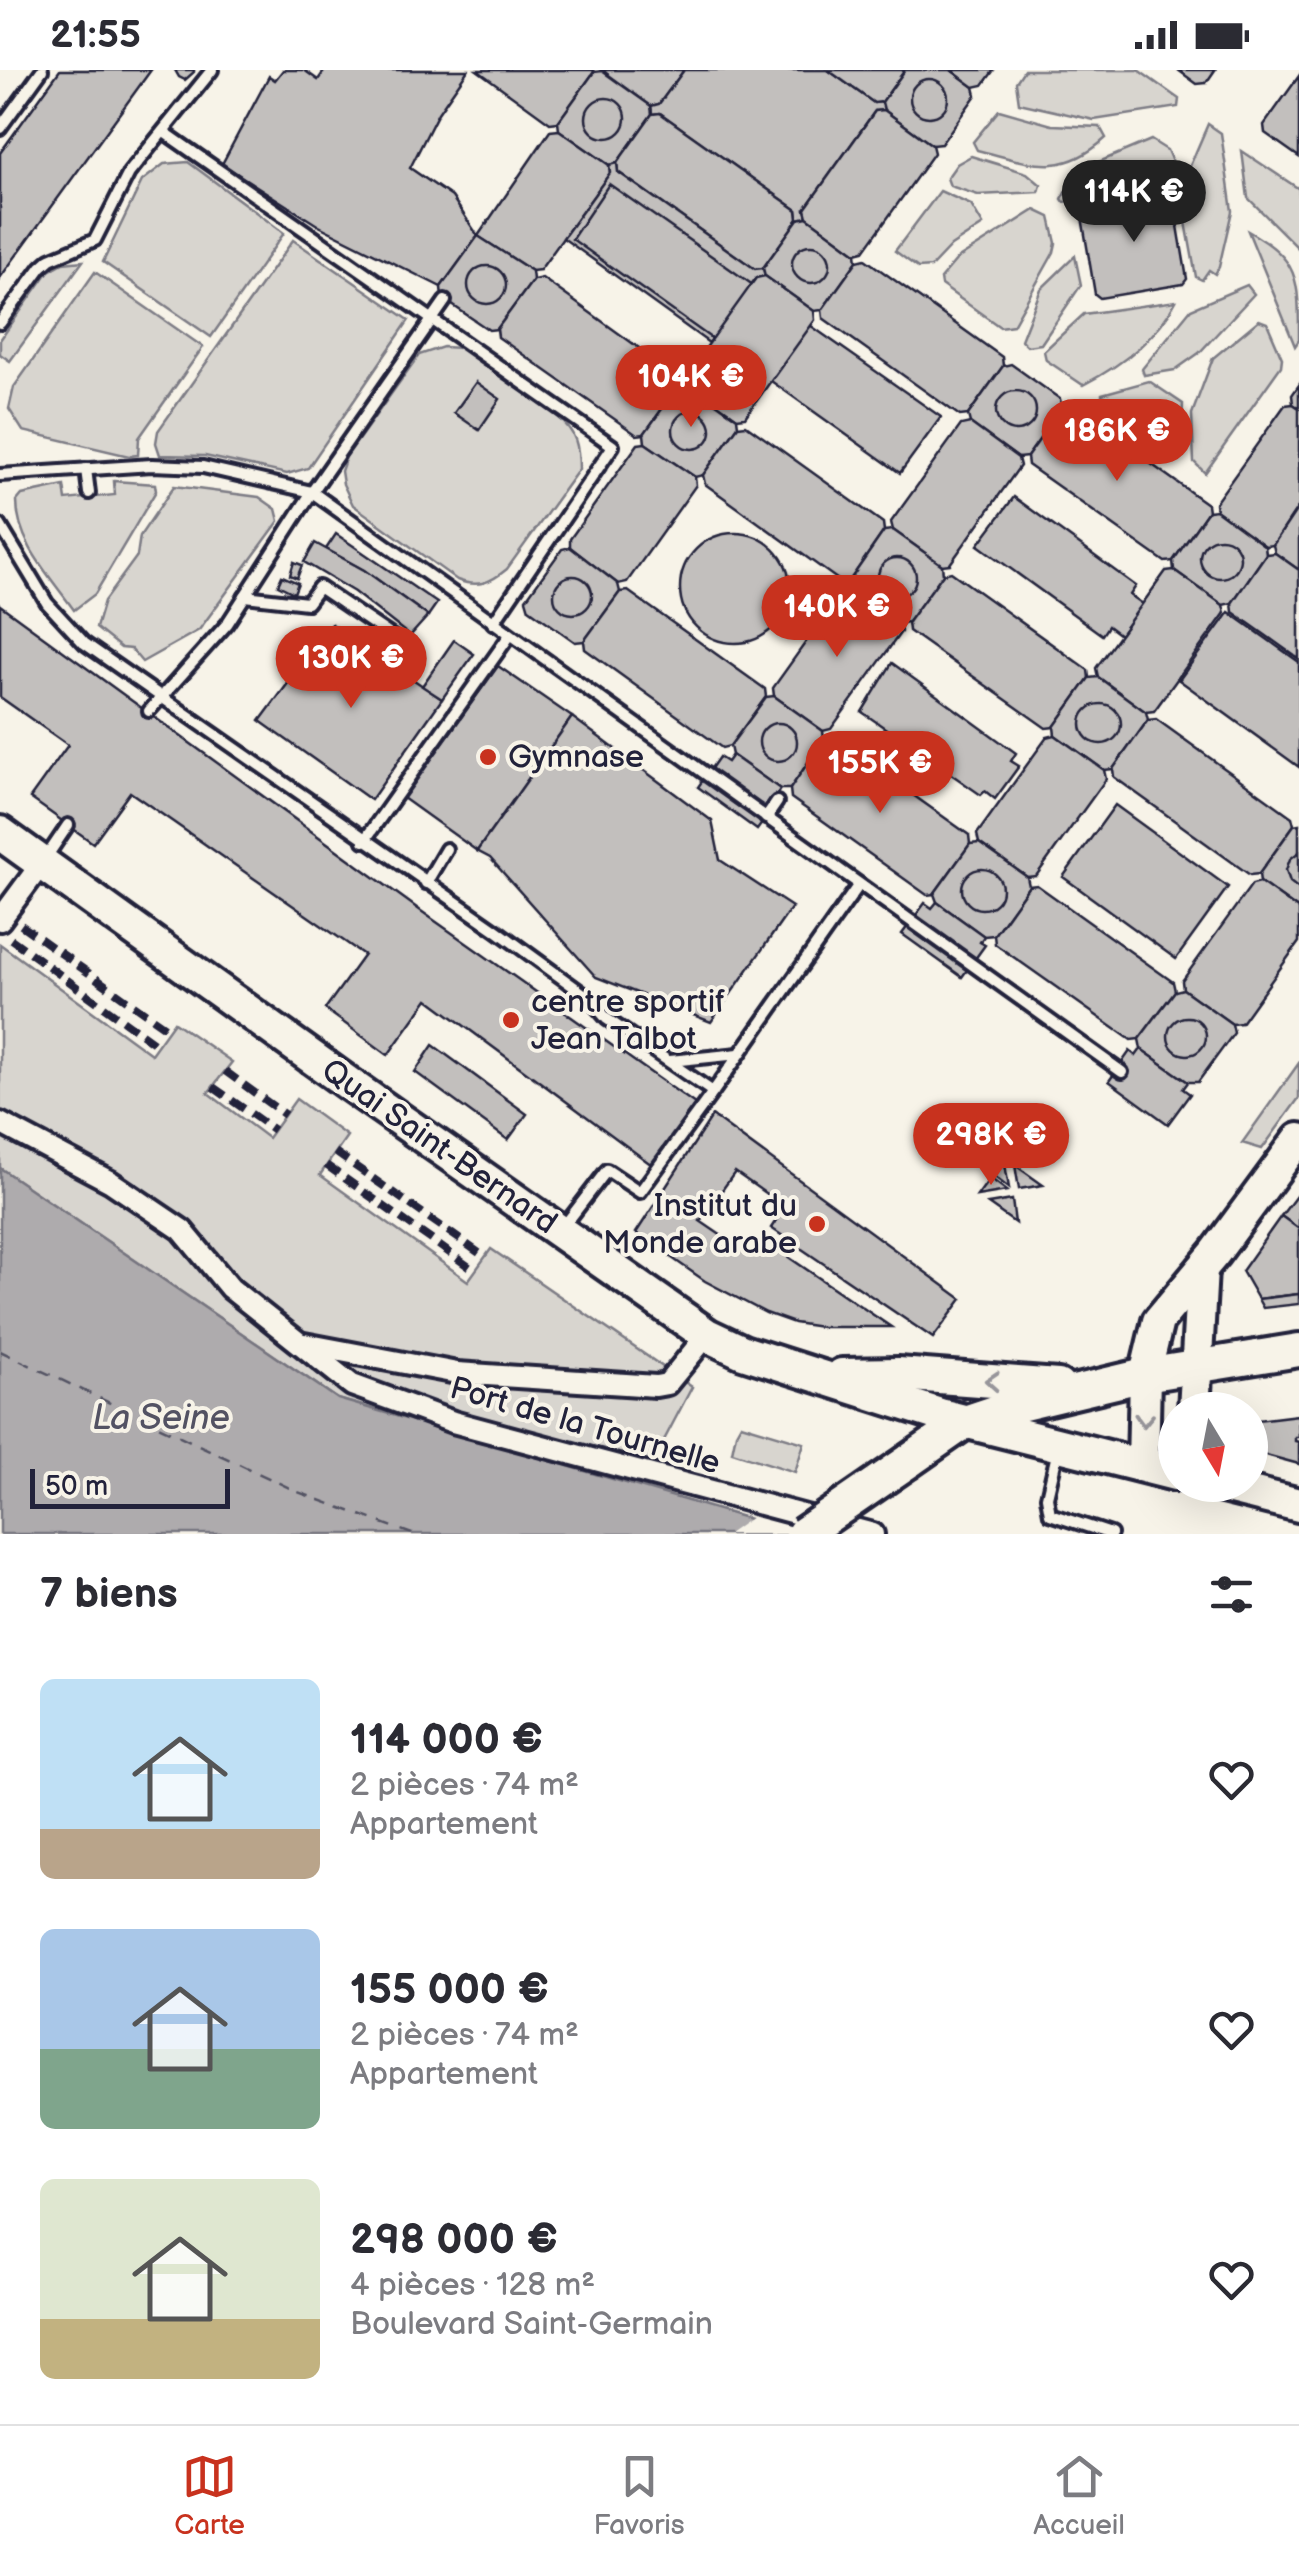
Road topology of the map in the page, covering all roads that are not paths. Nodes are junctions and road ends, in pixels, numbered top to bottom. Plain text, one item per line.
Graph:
1 (42, 70) edge
2 (212, 70) edge
3 (0, 128) edge
4 (164, 132) junction
5 (445, 300) dead end
6 (432, 320) junction
7 (0, 323) edge
8 (86, 470) junction
9 (0, 475) edge
10 (312, 492) junction
11 (88, 493) dead end
12 (1, 531) edge
13 (245, 596) junction
14 (493, 623) junction
15 (510, 635) junction
16 (392, 637) dead end
17 (160, 695) junction
18 (149, 711) dead end
19 (777, 802) dead end
20 (766, 818) junction
21 (68, 825) dead end
22 (0, 834) edge
23 (364, 841) junction
24 (446, 848) dead end
25 (42, 864) junction
26 (426, 883) junction
27 (858, 886) junction
28 (0, 920) edge
29 (739, 1054) junction
30 (669, 1061) junction
31 (1122, 1072) dead end
32 (713, 1092) junction
33 (0, 1123) edge
34 (1299, 1139) edge
35 (560, 1232) junction
36 (1202, 1269) junction
37 (706, 1334) junction
38 (297, 1343) junction
39 (1299, 1350) edge
40 (1197, 1365) junction
41 (1145, 1375) junction
42 (818, 1376) junction
43 (1090, 1388) junction
44 (1195, 1392) edge
45 (965, 1422) junction
46 (1060, 1444) junction
47 (1143, 1466) junction
48 (1158, 1470) edge
49 (1268, 1498) edge
50 (1299, 1506) edge
51 (803, 1534) edge
52 (872, 1534) edge
53 (1111, 1534) edge

1 - 3 lane
2 - 4 lane
4 - 6 lane
4 - 7 lane
5 - 6 lane
6 - 10 lane
6 - 14 lane
8 - 9 lane
8 - 10 lane
8 - 11 lane
10 - 13 lane
10 - 14 lane
12 - 17 lane
13 - 16 lane
13 - 17 lane
14 - 15 lane
15 - 20 lane
15 - 23 lane
17 - 18 lane
17 - 23 lane
19 - 20 lane
20 - 27 lane
21 - 25 lane
22 - 25 main road, Quai Saint-Bernard
23 - 26 lane
24 - 26 lane
25 - 28 street
25 - 35 main road, Quai Saint-Bernard
26 - 30 lane
27 - 29 lane
27 - 31 lane
29 - 30 lane
29 - 32 lane
30 - 32 lane
32 - 35 lane
33 - 38 street, Port de la Tournelle
34 - 36 street
35 - 37 main road, Quai Saint-Bernard
36 - 40 street
36 - 41 street
37 - 38 street
37 - 42 main road, Quai Saint-Bernard
38 - 52 street, Port de la Tournelle
39 - 40 main road
40 - 41 main road
40 - 44 street
41 - 43 main road
41 -> 47 street
43 -> 42 main road
42 - 45 main road, Quai Saint-Bernard
43 - 45 main road
45 - 46 main road, Quai Saint-Bernard
45 - 51 main road, bridge
46 - 47 main road, Quai Saint-Bernard
46 - 53 lane
47 - 48 main road, Quai Saint-Bernard
49 - 50 main road

